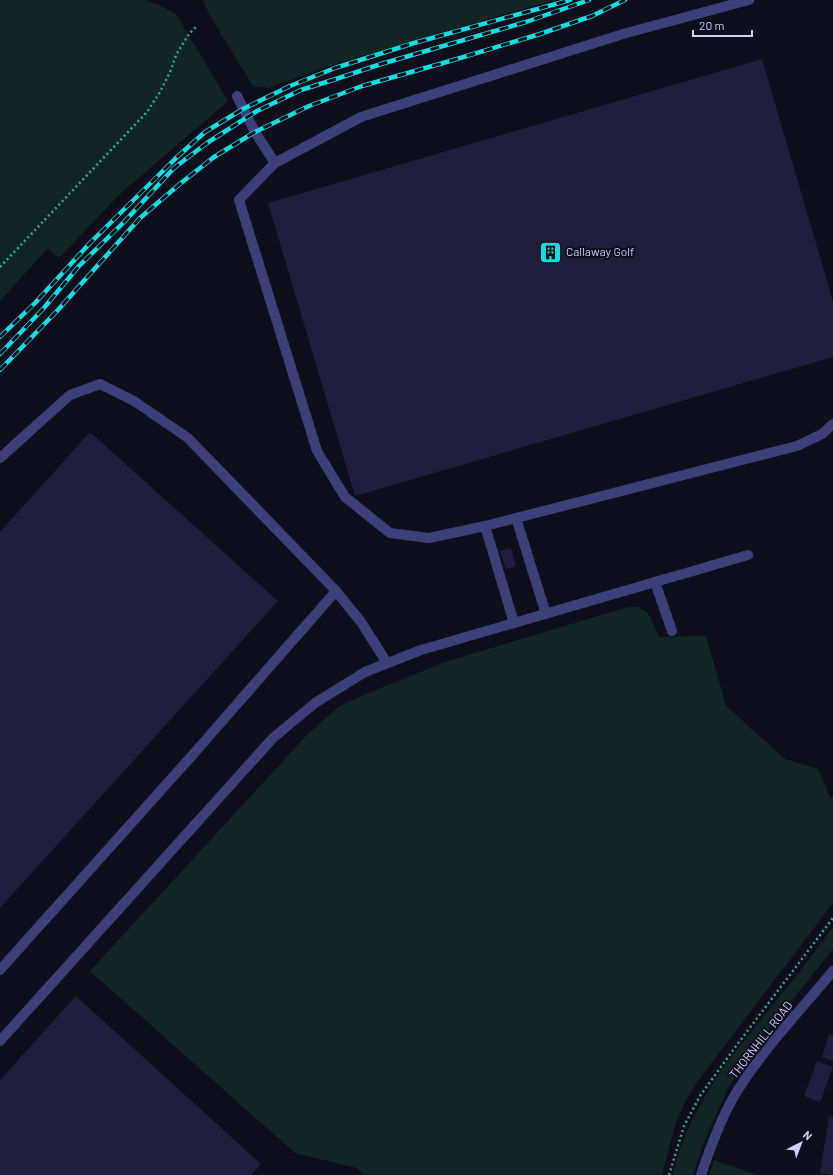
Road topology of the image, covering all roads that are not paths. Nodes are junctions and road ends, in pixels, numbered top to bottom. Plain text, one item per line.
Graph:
1 (749, 0) edge
2 (237, 96) dead end
3 (274, 163) junction
4 (833, 424) edge
5 (0, 458) edge
6 (516, 518) junction
7 (485, 526) junction
8 (748, 555) dead end
9 (655, 582) junction
10 (336, 590) junction
11 (546, 614) junction
12 (514, 623) junction
13 (672, 631) dead end
14 (387, 663) junction
15 (0, 970) edge
16 (833, 971) edge
17 (0, 1041) edge
18 (701, 1175) edge

1 - 3 street
2 - 3 street
3 - 7 street
4 - 6 street
5 - 10 street
6 - 7 street
6 - 11 street
7 - 12 street
8 - 9 street
9 - 11 street
9 - 13 street
10 - 14 street
10 - 15 street
11 - 12 street
12 - 14 street
14 - 17 street
16 - 18 street, THORNHILL ROAD

